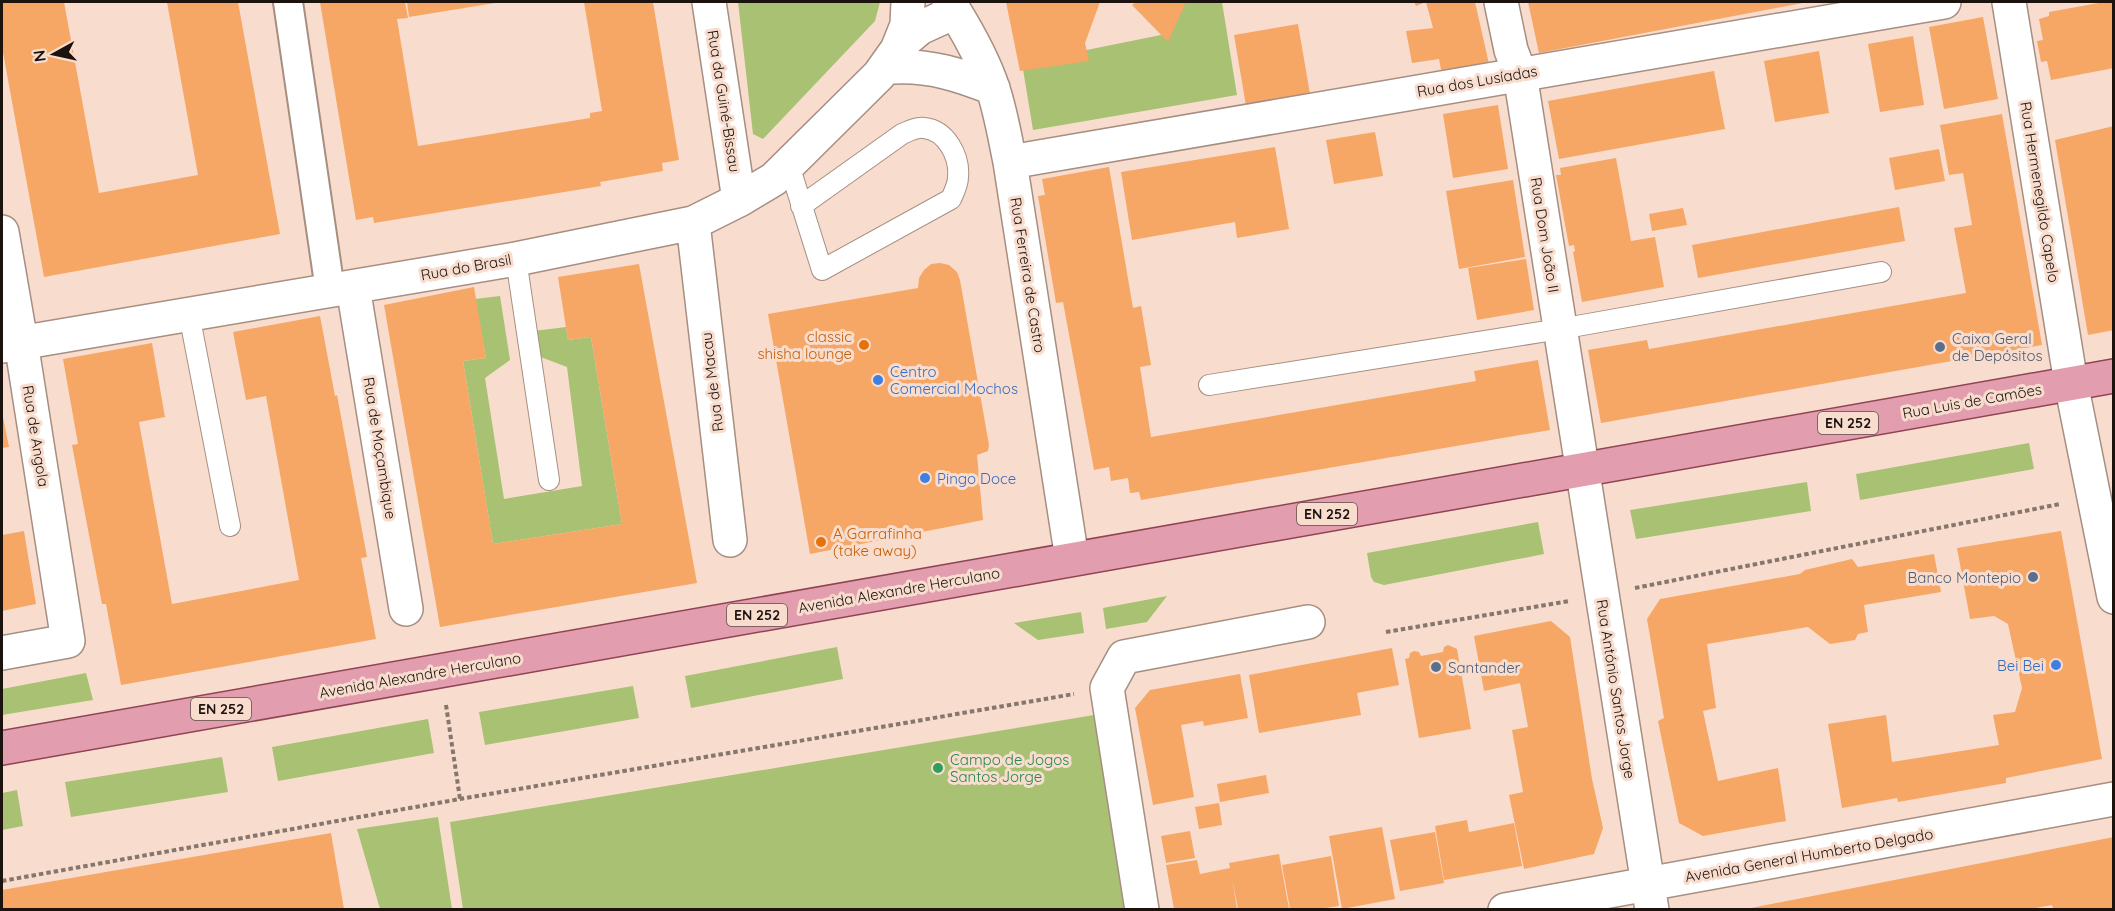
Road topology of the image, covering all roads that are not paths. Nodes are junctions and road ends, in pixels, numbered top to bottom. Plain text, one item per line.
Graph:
1 (288, 2) edge
2 (709, 2) edge
3 (908, 2) edge
4 (1501, 2) edge
5 (1944, 2) edge
6 (2009, 2) edge
7 (956, 5) edge
8 (890, 64) junction
9 (1520, 74) junction
10 (993, 88) junction
11 (1010, 162) junction
12 (789, 165) junction
13 (739, 200) junction
14 (801, 206) junction
15 (693, 223) junction
16 (2, 232) edge
17 (516, 259) junction
18 (1881, 272) dead end
19 (342, 288) junction
20 (189, 314) junction
21 (1560, 329) junction
22 (11, 344) edge
23 (2114, 376) edge
24 (2071, 383) junction
25 (1209, 385) dead end
26 (1583, 469) junction
27 (549, 480) dead end
28 (230, 526) dead end
29 (730, 540) dead end
30 (1072, 559) junction
31 (2114, 597) edge
32 (406, 609) dead end
33 (1308, 622) dead end
34 (2, 653) edge
35 (2, 748) edge
36 (2114, 799) edge
37 (1650, 897) edge
38 (1142, 909) edge
39 (1505, 909) edge

1 - 19 street, Rua de Moçambique
2 - 13 street, Rua da Guiné-Bissau
3 - 8 street
4 - 9 street, Rua Dom João II
5 - 9 street, Rua dos Lusíadas
6 - 24 street, Rua Hermenegildo Capelo
7 - 8 street
7 - 10 street, Rua Ferreira de Castro
8 - 10 street
8 - 12 street, Rua do Brasil
9 - 11 street, Rua dos Lusíadas
9 - 21 street, Rua Dom João II
10 - 11 street, Rua Ferreira de Castro
11 - 30 street, Rua Ferreira de Castro
12 - 13 street, Rua do Brasil
12 - 14 lane
13 - 15 street, Rua do Brasil
14 - 14 lane
15 - 17 street, Rua do Brasil
15 - 29 street, Rua de Macau
16 - 22 street, Rua de Angola
17 - 19 street, Rua do Brasil
17 - 27 lane
18 - 21 lane
19 - 20 street, Rua do Brasil
19 - 32 street, Rua de Moçambique
20 - 22 street, Rua do Brasil
20 - 28 lane
21 - 25 lane
21 - 26 street, Rua Dom João II
22 - 34 street, Rua de Angola
23 - 24 main road, Rua Luis de Camões / EN 252
24 - 26 main road, Rua Luis de Camões / EN 252
24 - 31 street, Rua Hermenegildo Capelo
26 - 30 main road, Avenida Alexandre Herculano / EN 252
26 - 37 street, Rua António Santos Jorge
30 - 35 main road, Avenida Alexandre Herculano / EN 252
33 - 38 street
36 - 37 street, Avenida General Humberto Delgado
37 - 39 street, Avenida General Humberto Delgado

